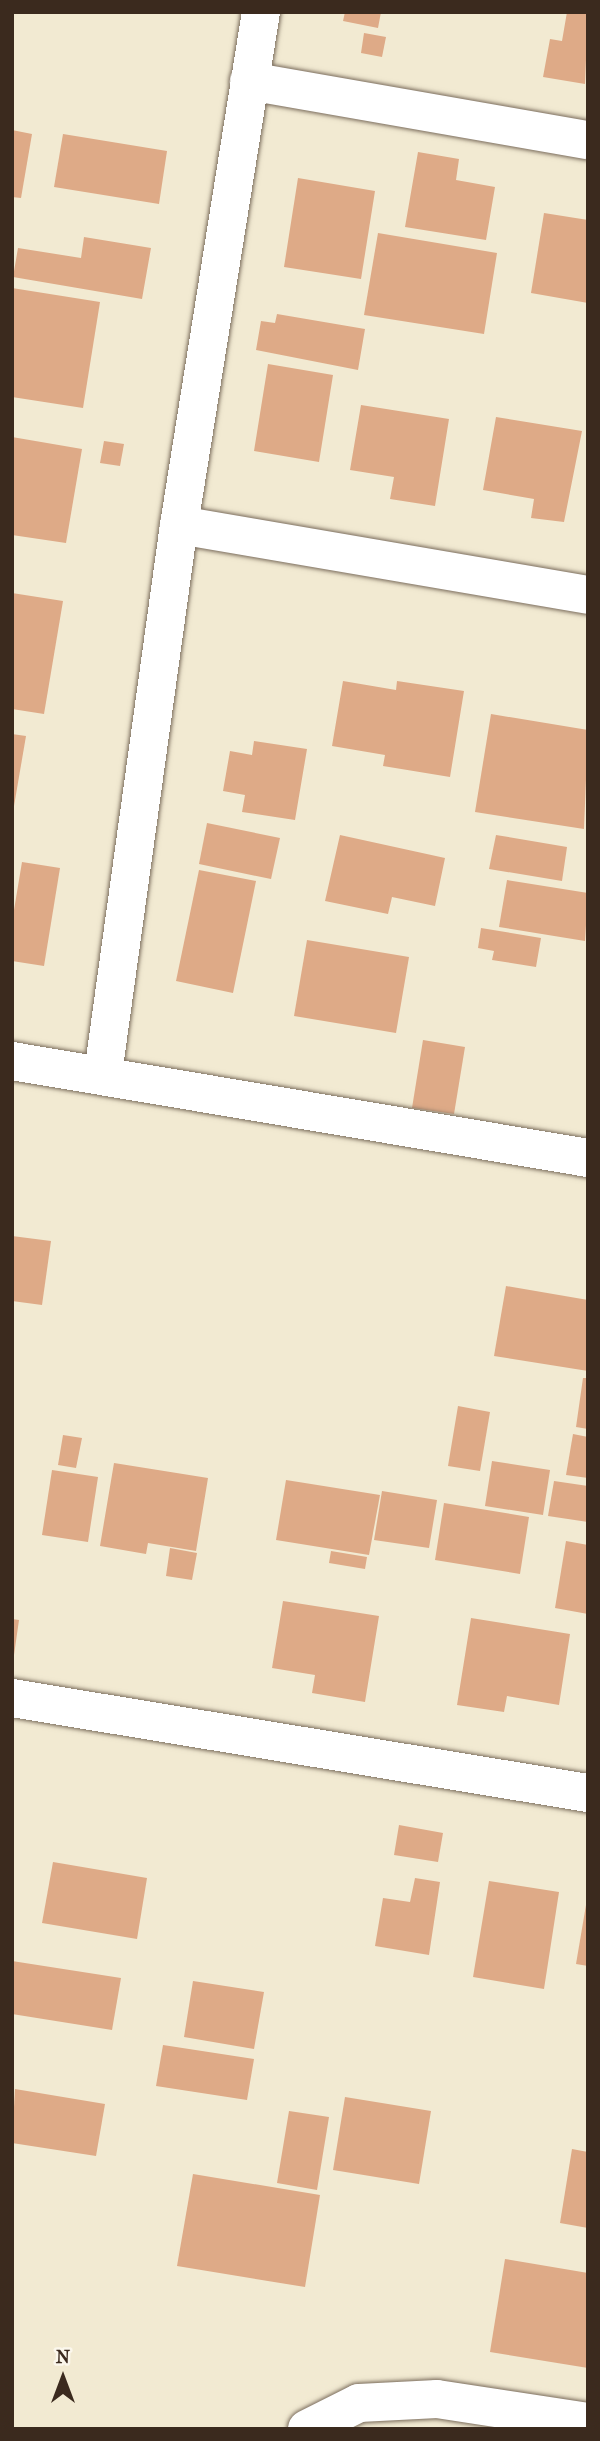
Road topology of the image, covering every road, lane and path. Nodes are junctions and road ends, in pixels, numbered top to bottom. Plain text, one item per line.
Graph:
1 (261, 12) edge
2 (250, 81) junction
3 (588, 140) edge
4 (179, 525) junction
5 (588, 594) edge
6 (12, 1061) edge
7 (103, 1074) junction
8 (588, 1158) edge
9 (12, 1698) edge
10 (588, 1793) edge
11 (588, 2422) edge
12 (307, 2429) edge

1 - 2 street
2 - 3 street
2 - 4 street
4 - 5 street
4 - 7 street
6 - 7 street
7 - 8 street
9 - 10 street
11 - 12 street

